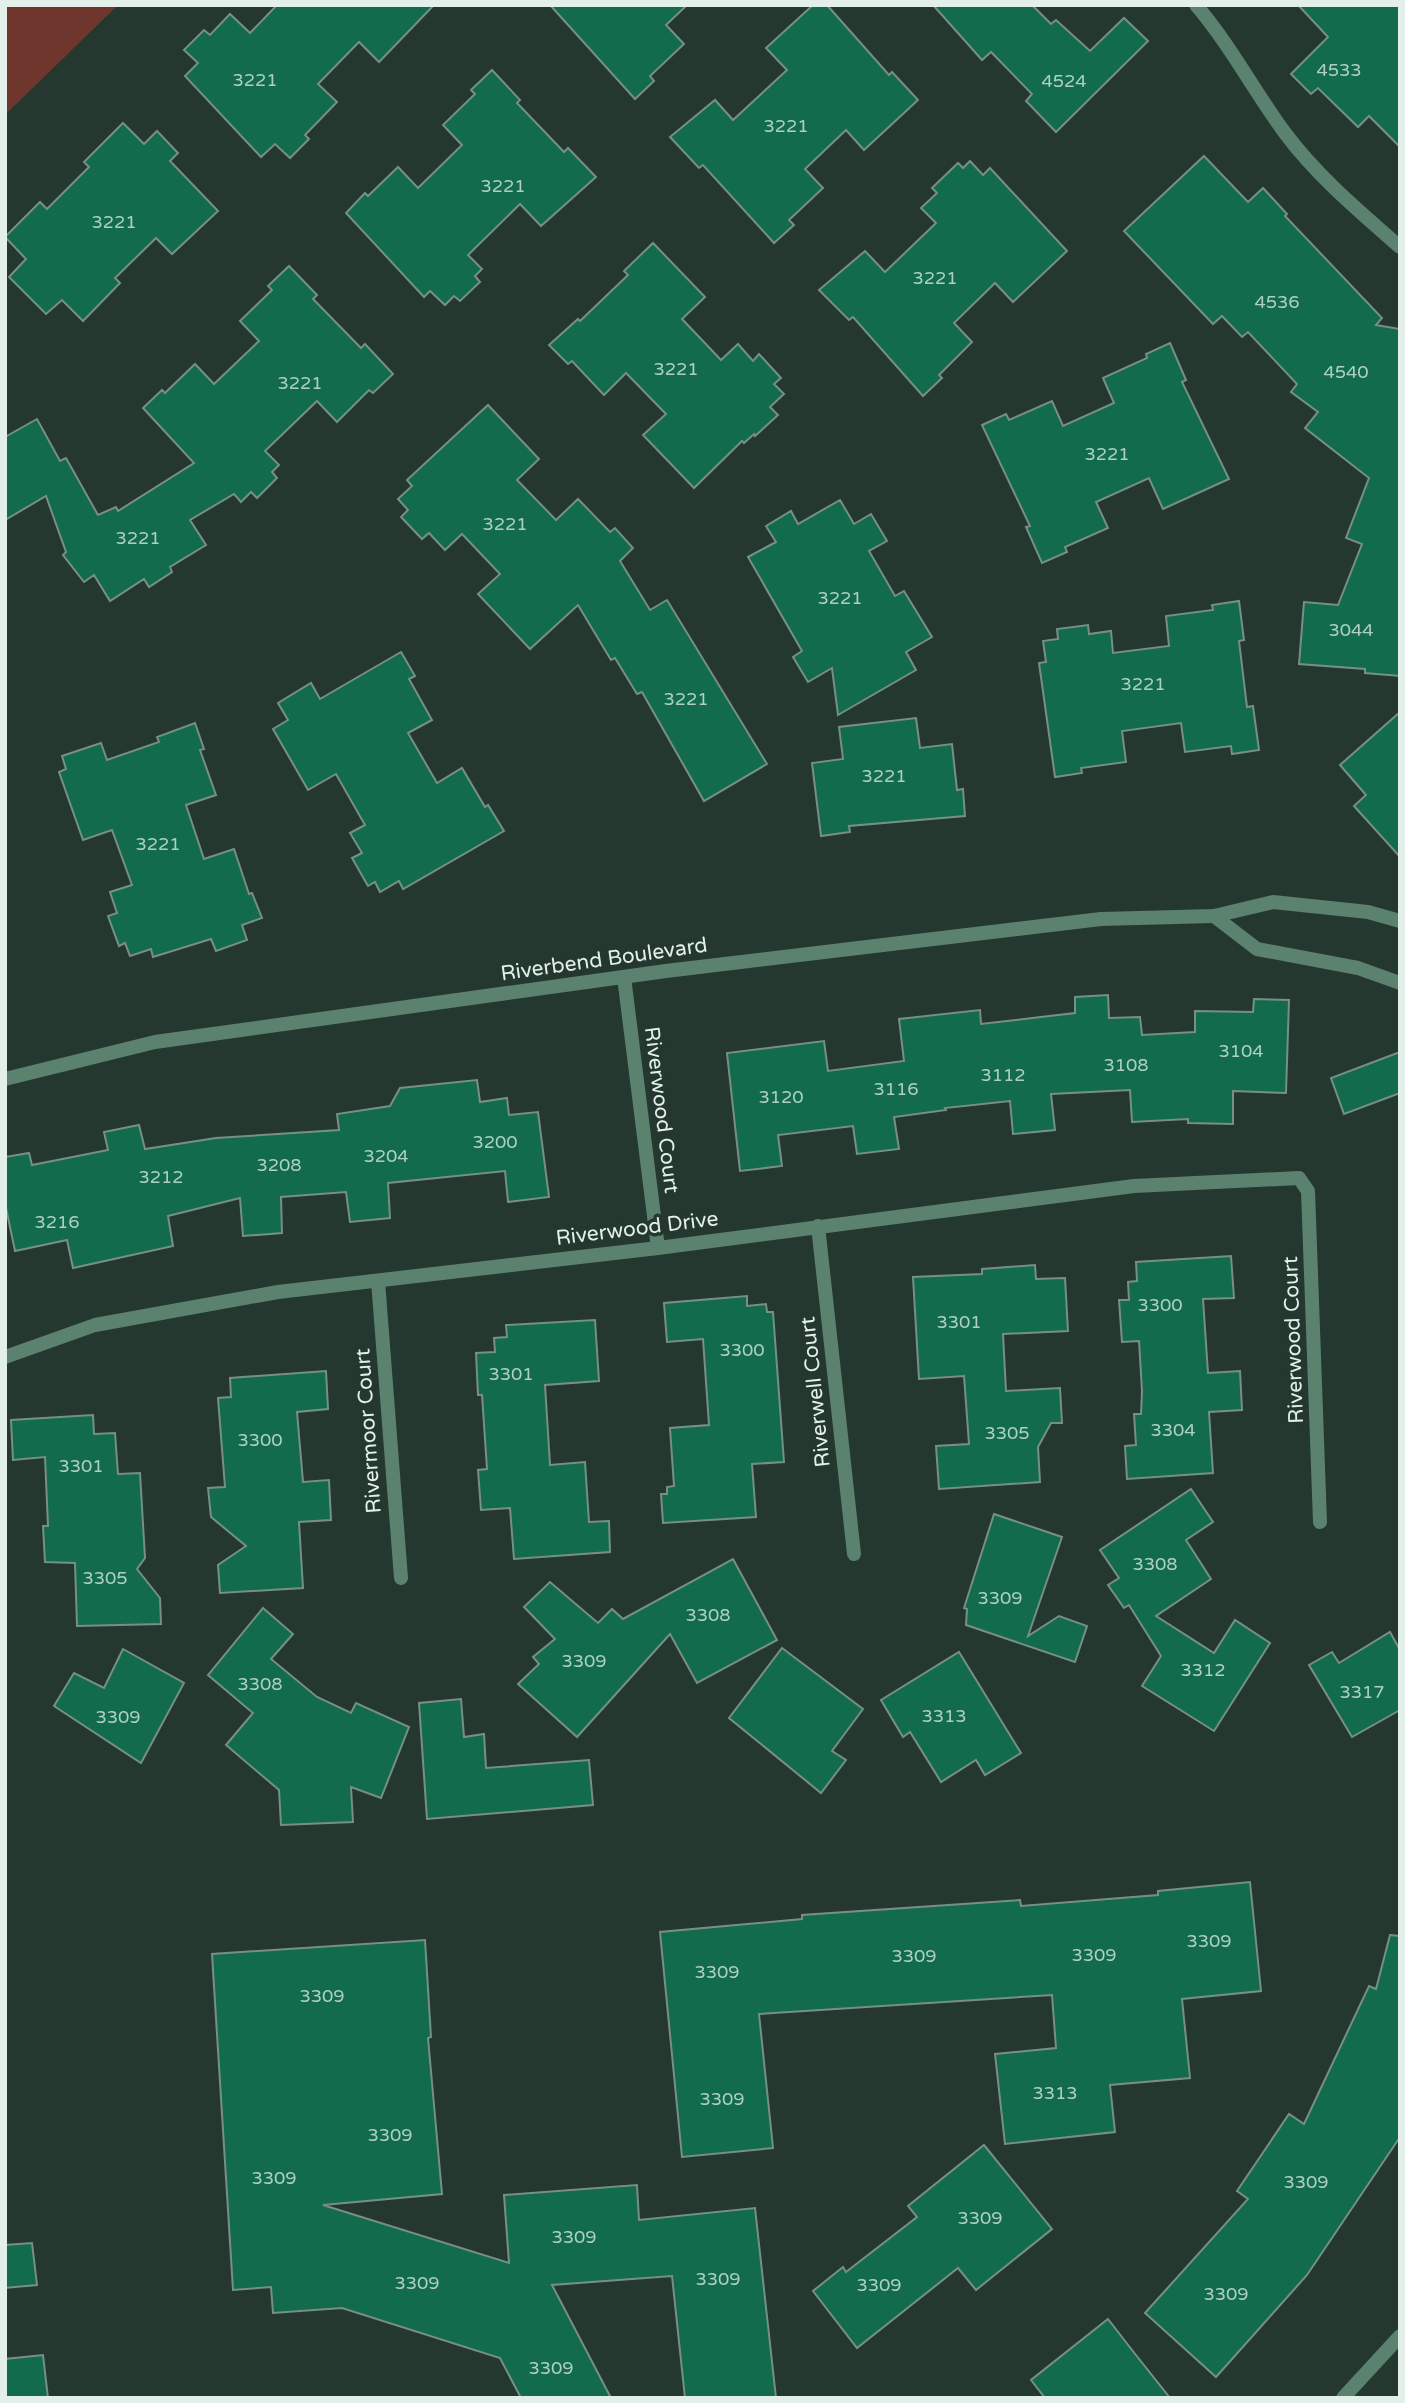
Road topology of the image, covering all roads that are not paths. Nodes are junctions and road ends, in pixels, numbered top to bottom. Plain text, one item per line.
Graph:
1 (1196, 5) edge
2 (1400, 247) edge
3 (1214, 916) junction
4 (1400, 922) edge
5 (624, 976) junction
6 (1400, 983) edge
7 (5, 1079) edge
8 (1281, 1179) joint
9 (818, 1226) junction
10 (658, 1248) junction
11 (378, 1281) junction
12 (5, 1357) edge
13 (1320, 1522) dead end
14 (854, 1553) dead end
15 (401, 1578) dead end
16 (1400, 2336) edge
17 (1343, 2398) edge

1 - 2 street
3 - 4 street, Riverbend Boulevard
3 - 5 street, Riverbend Boulevard
3 - 6 street
5 - 7 street, Riverbend Boulevard
5 - 10 street, Riverwood Court
8 - 9 street, Riverwood Drive
8 - 13 street, Riverwood Court
9 - 10 street, Riverwood Drive
9 - 14 street, Riverwell Court
10 - 11 street, Riverwood Drive
11 - 12 street, Riverwood Drive
11 - 15 street, Rivermoor Court
16 - 17 street

